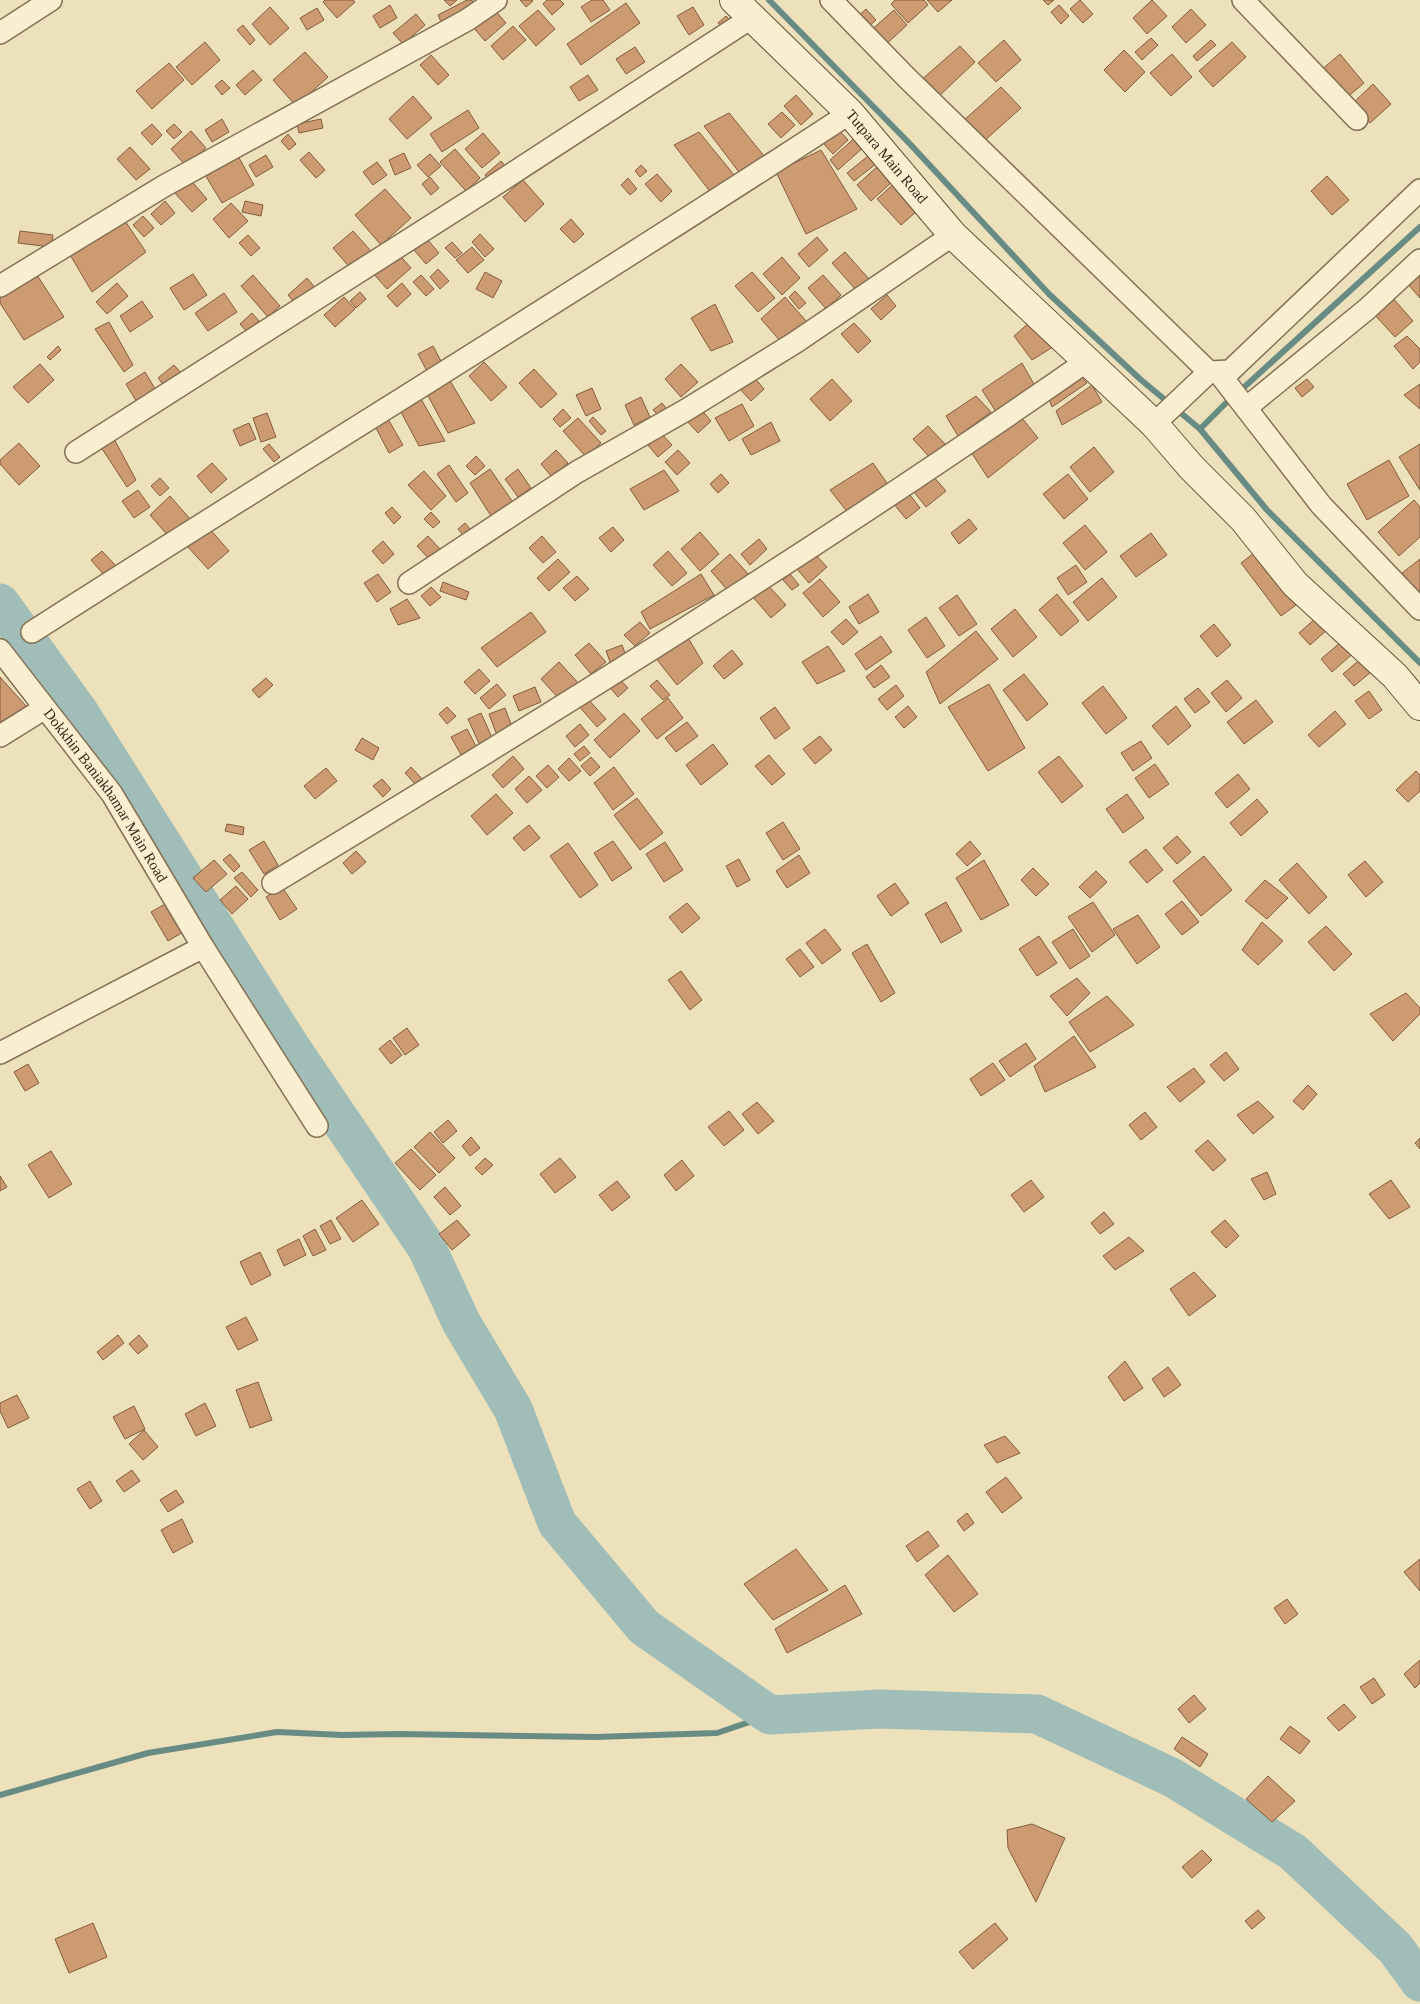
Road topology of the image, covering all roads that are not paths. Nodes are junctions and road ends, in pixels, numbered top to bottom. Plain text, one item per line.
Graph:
1 (51, 0) edge
2 (496, 0) edge
3 (831, 0) edge
4 (1243, 0) edge
5 (742, 9) edge
6 (0, 33) edge
7 (850, 113) junction
8 (1356, 119) dead end
9 (1420, 190) edge
10 (953, 235) junction
11 (1420, 260) edge
12 (0, 286) edge
13 (1087, 362) junction
14 (1213, 372) junction
15 (1246, 408) junction
16 (1154, 424) junction
17 (76, 452) dead end
18 (409, 582) dead end
19 (1420, 609) edge
20 (32, 632) dead end
21 (0, 650) edge
22 (1420, 706) edge
23 (45, 708) junction
24 (0, 736) edge
25 (273, 883) dead end
26 (203, 947) junction
27 (0, 1052) edge
28 (317, 1126) dead end

1 - 6 street
2 - 12 street
3 - 14 street
4 - 8 street
5 - 7 street, Tutpara Main Road
5 - 17 street
7 - 10 street, Tutpara Main Road
7 - 20 street
9 - 14 street
10 - 13 street, Tutpara Main Road
10 - 18 street
11 - 15 street
13 - 16 street, Tutpara Main Road
13 - 25 street
14 - 15 street
14 - 16 street
15 - 19 street
16 - 22 street, Tutpara Main Road
21 - 23 street, Dokkhin Baniakhamar Main Road
23 - 24 street
23 - 26 street, Dokkhin Baniakhamar Main Road
26 - 27 street
26 - 28 street, Dokkhin Baniakhamar Main Road

